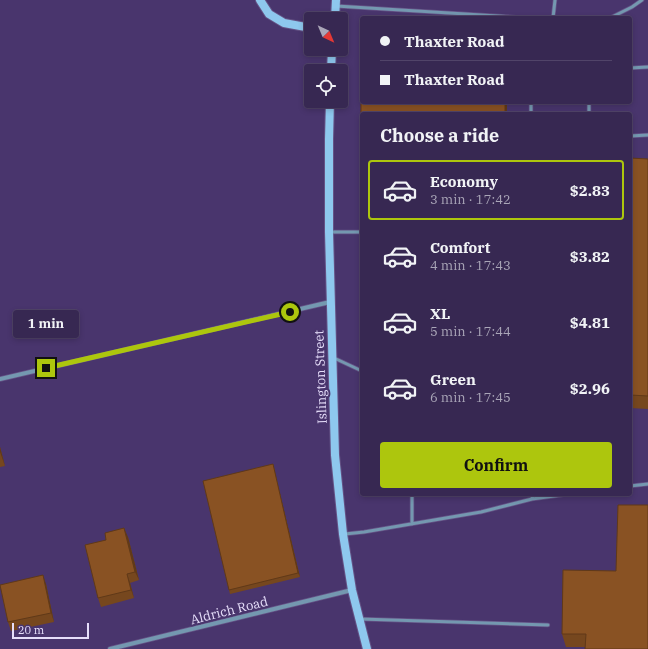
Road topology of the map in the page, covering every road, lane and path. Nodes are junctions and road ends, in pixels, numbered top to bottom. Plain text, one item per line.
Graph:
1 (260, 0) edge
2 (555, 0) edge
3 (642, 0) edge
4 (336, 3) edge
5 (503, 16) edge
6 (553, 16) edge
7 (616, 16) edge
8 (304, 27) edge
9 (648, 67) edge
10 (632, 68) edge
11 (330, 108) edge
12 (648, 135) edge
13 (632, 136) edge
14 (328, 232) junction
15 (360, 232) edge
16 (330, 302) junction
17 (332, 358) junction
18 (360, 370) edge
19 (0, 379) edge
20 (648, 484) edge
21 (632, 486) edge
22 (412, 496) edge
23 (533, 496) edge
24 (554, 496) edge
25 (532, 499) junction
26 (412, 524) junction
27 (343, 534) junction
28 (352, 590) junction
29 (358, 618) junction
30 (548, 624) dead end
31 (110, 649) edge
32 (367, 649) edge

1 - 8 street
2 - 6 lane
3 - 7 lane
4 - 5 lane
9 - 10 lane
11 - 14 street, Islington Street
12 - 13 lane
14 - 15 lane
14 - 16 street, Islington Street
16 - 17 street, Islington Street
16 - 19 street
17 - 18 lane
17 - 27 street, Islington Street
20 - 21 lane
22 - 26 lane
23 - 25 lane
24 - 25 lane
25 - 26 lane
26 - 27 lane
27 - 28 street, Islington Street
28 - 29 street, Islington Street
28 - 31 street, Aldrich Road
29 - 30 lane
29 - 32 street, Islington Street

